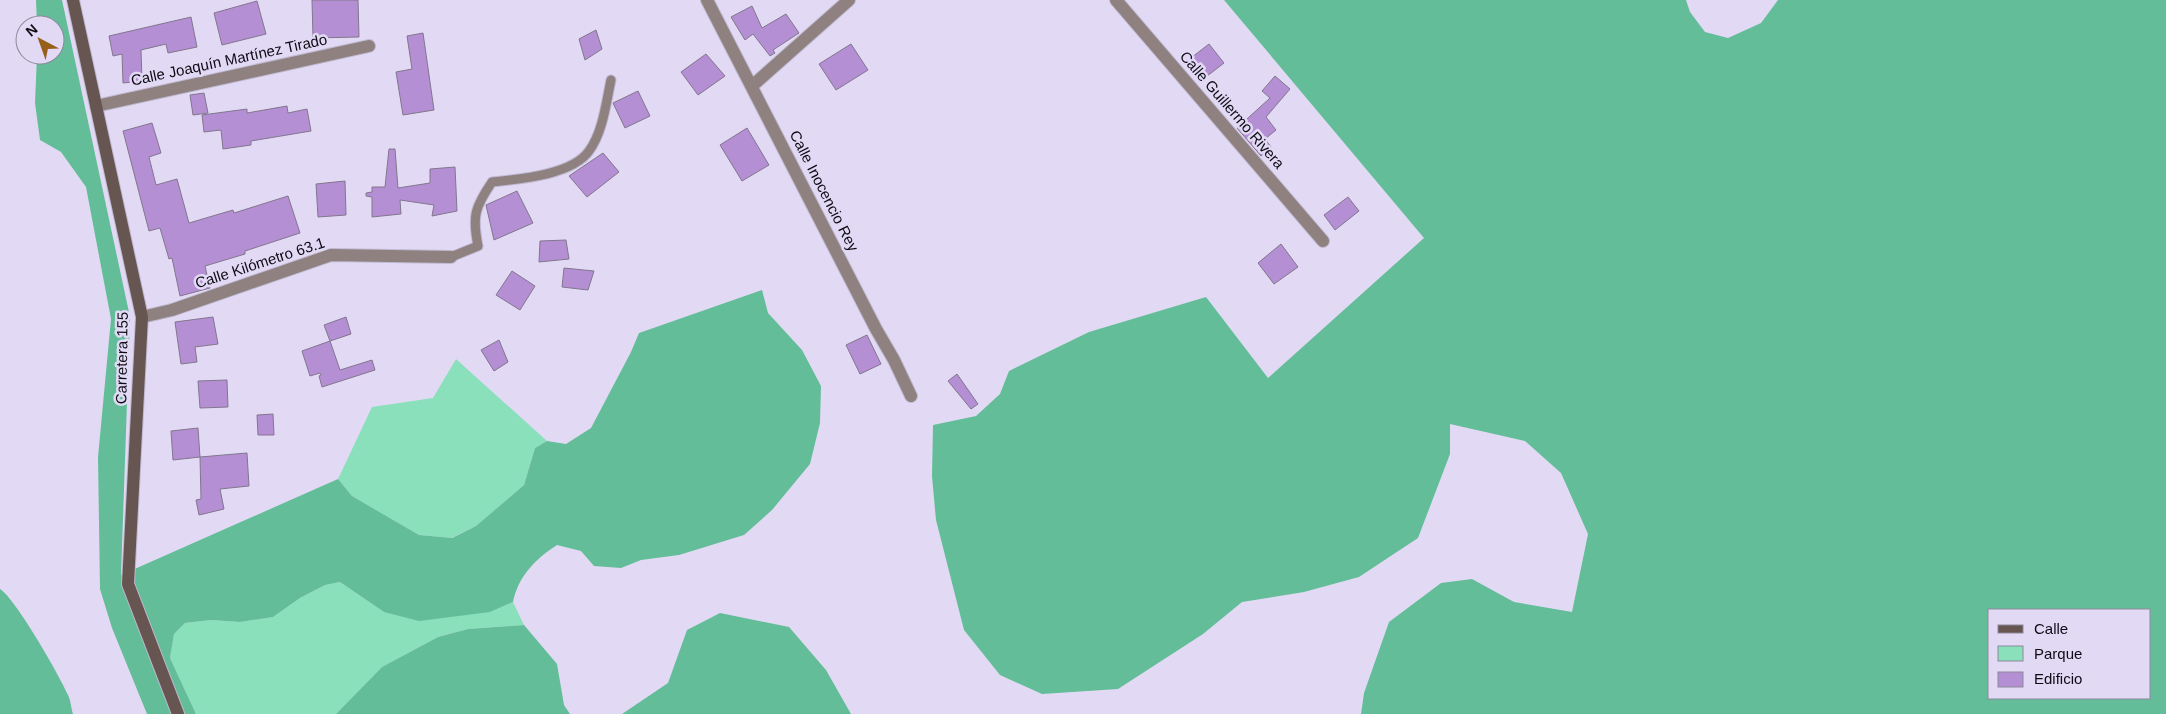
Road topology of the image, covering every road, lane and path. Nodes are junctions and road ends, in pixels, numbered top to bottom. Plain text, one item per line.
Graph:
1 (73, 0) edge
2 (707, 0) edge
3 (849, 0) edge
4 (1116, 0) edge
5 (369, 46) dead end
6 (611, 80) dead end
7 (752, 86) junction
8 (96, 106) junction
9 (1323, 241) dead end
10 (451, 257) joint
11 (142, 317) junction
12 (911, 396) dead end
13 (178, 714) edge

1 - 8 street, Carretera 155
2 - 7 street, Calle Inocencio Rey
3 - 7 street
4 - 9 street, Calle Guillermo Rivera
5 - 8 street, Calle Joaquín Martínez Tirado
6 - 10 lane
7 - 12 street, Calle Inocencio Rey
8 - 11 street, Carretera 155
10 - 11 street, Calle Kilómetro 63.1
11 - 13 street, Carretera 155

